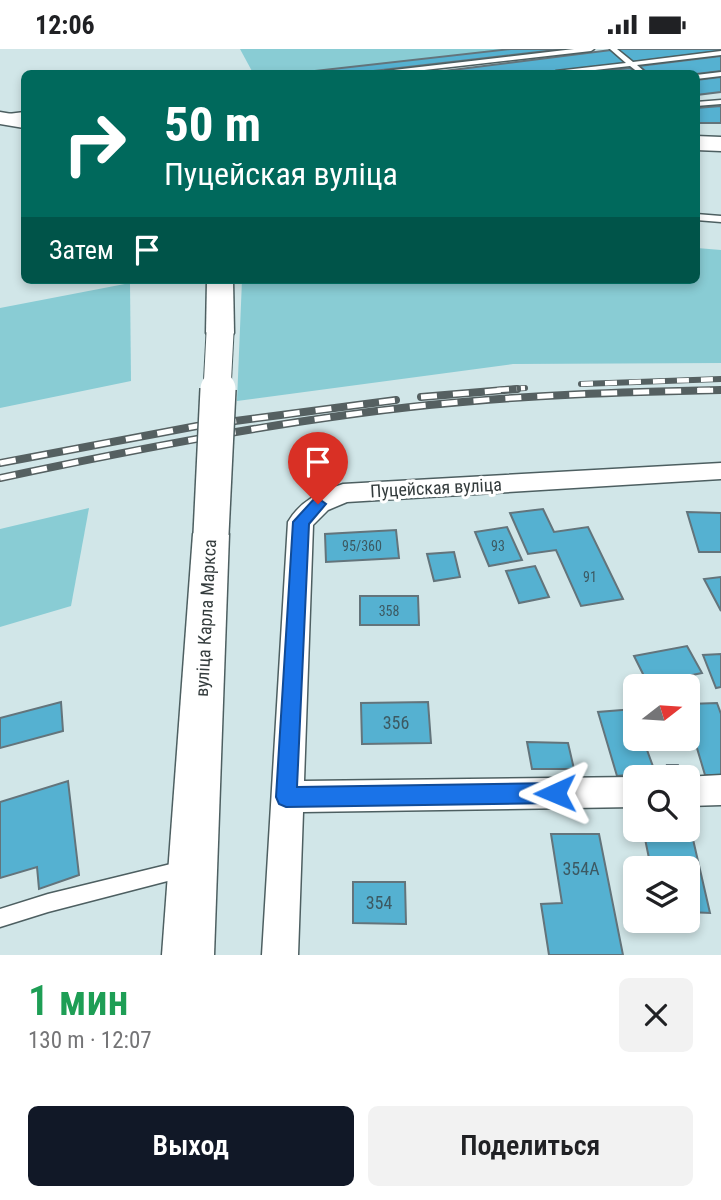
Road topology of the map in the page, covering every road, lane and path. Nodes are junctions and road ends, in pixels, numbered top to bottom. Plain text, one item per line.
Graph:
1 (591, 49) edge
2 (613, 49) edge
3 (721, 53) edge
4 (631, 64) junction
5 (428, 70) edge
6 (581, 70) edge
7 (639, 70) edge
8 (721, 73) edge
9 (700, 76) edge
10 (721, 102) edge
11 (700, 104) edge
12 (21, 114) edge
13 (0, 117) edge
14 (21, 121) edge
15 (700, 143) edge
16 (721, 144) edge
17 (700, 218) edge
18 (721, 219) edge
19 (220, 284) edge
20 (721, 471) edge
21 (721, 790) edge
22 (700, 791) edge
23 (623, 792) edge
24 (286, 797) junction
25 (193, 866) junction
26 (0, 918) edge
27 (188, 955) edge
28 (280, 955) edge

1 - 5 lane
2 - 4 lane
3 - 4 lane
4 - 6 lane
4 - 7 lane
8 - 9 lane
10 - 11 lane
12 - 13 lane
13 - 14 main road
15 - 16 main road
17 - 18 lane
19 - 25 main road, вуліца Карла Маркса, bridge
20 - 24 street, Пуцейская вуліца
21 - 22 street
23 - 24 street
24 - 28 street, Пуцейская вуліца
25 - 26 lane
25 - 27 main road, вуліца Карла Маркса

